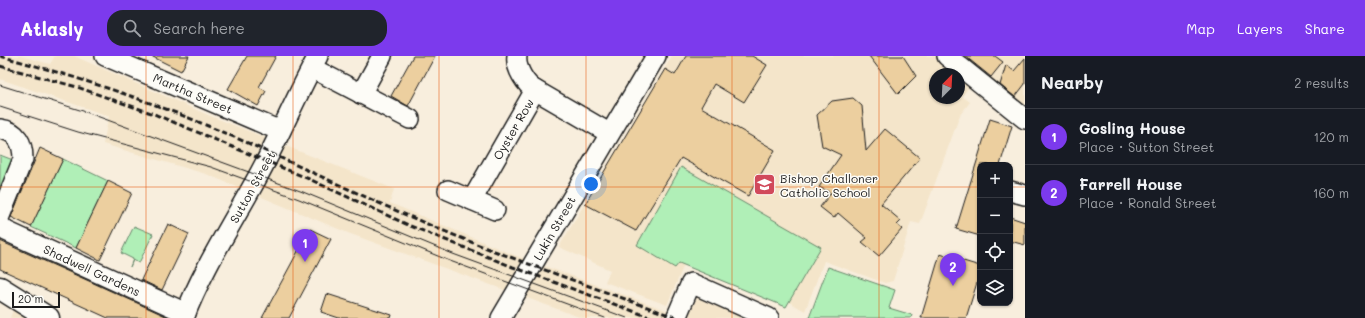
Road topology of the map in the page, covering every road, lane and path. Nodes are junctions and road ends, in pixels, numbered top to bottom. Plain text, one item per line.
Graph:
1 (105, 56) edge
2 (382, 56) edge
3 (656, 56) edge
4 (947, 56) edge
5 (513, 58) edge
6 (315, 62) edge
7 (536, 90) junction
8 (361, 94) junction
9 (410, 119) dead end
10 (1025, 119) edge
11 (0, 129) edge
12 (281, 129) junction
13 (609, 133) junction
14 (448, 190) dead end
15 (1013, 192) edge
16 (1025, 195) edge
17 (472, 200) junction
18 (495, 210) dead end
19 (0, 216) edge
20 (0, 225) edge
21 (2, 294) edge
22 (185, 316) edge
23 (48, 318) edge
24 (501, 318) edge
25 (676, 318) edge
26 (769, 318) edge

1 - 12 street, Martha Street
2 - 8 street
3 - 13 street, Lukin Street
4 - 10 street
5 - 7 street
6 - 8 street
6 - 12 street, Sutton Street
7 - 13 street, Oyster Row
7 - 17 street, Oyster Row
8 - 9 street
11 - 19 street
12 - 22 street, Sutton Street
13 - 24 street, Lukin Street
14 - 17 street
15 - 16 street
17 - 18 street
20 - 22 street, Shadwell Gardens
21 - 23 main road
25 - 26 street

